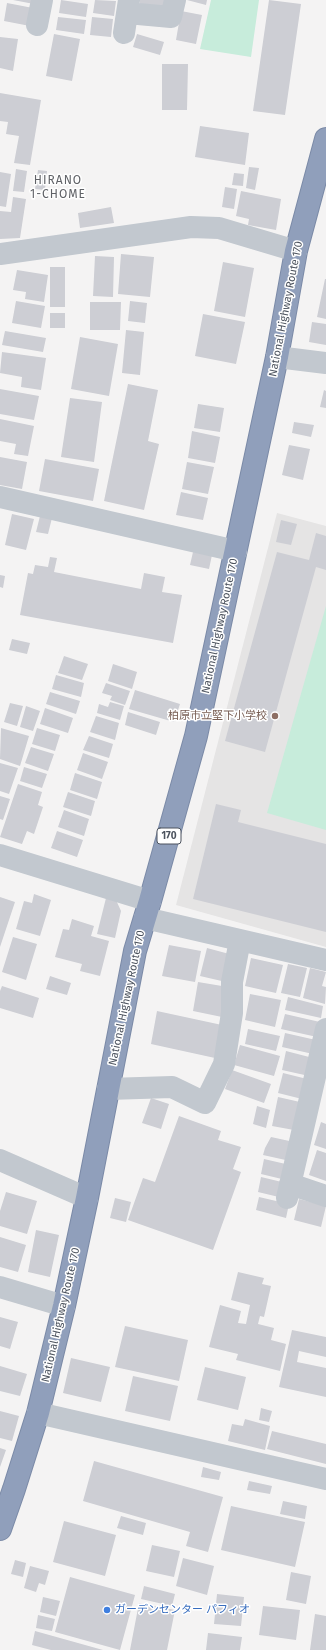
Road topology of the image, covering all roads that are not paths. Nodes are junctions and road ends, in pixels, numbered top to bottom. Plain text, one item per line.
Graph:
1 (42, 0) edge
2 (176, 0) edge
3 (127, 15) edge
4 (38, 25) dead end
5 (326, 139) edge
6 (322, 173) edge
7 (296, 251) junction
8 (0, 254) edge
9 (277, 357) junction
10 (326, 363) edge
11 (0, 497) edge
12 (236, 551) junction
13 (0, 855) edge
14 (148, 910) junction
15 (240, 940) junction
16 (326, 960) edge
17 (326, 1029) edge
18 (108, 1089) junction
19 (0, 1160) edge
20 (326, 1196) edge
21 (87, 1198) junction
22 (0, 1287) edge
23 (64, 1306) junction
24 (38, 1413) junction
25 (326, 1479) edge
26 (0, 1529) edge

1 - 4 street
2 - 3 street
5 - 6 highway, National Highway Route 170 / 170
6 - 7 highway, National Highway Route 170 / 170
7 - 8 street
7 - 9 highway, National Highway Route 170 / 170
9 - 10 street
9 - 12 highway, National Highway Route 170 / 170
11 - 12 street
12 - 14 highway, National Highway Route 170 / 170
13 - 14 street
14 - 15 street
14 - 18 highway, National Highway Route 170 / 170
15 - 16 street
15 - 18 street
17 - 20 street
18 - 21 highway, National Highway Route 170 / 170
19 - 21 street
21 - 23 highway, National Highway Route 170 / 170
22 - 23 street
23 - 24 highway, National Highway Route 170 / 170
24 - 25 street
24 - 26 highway, National Highway Route 170 / 170

